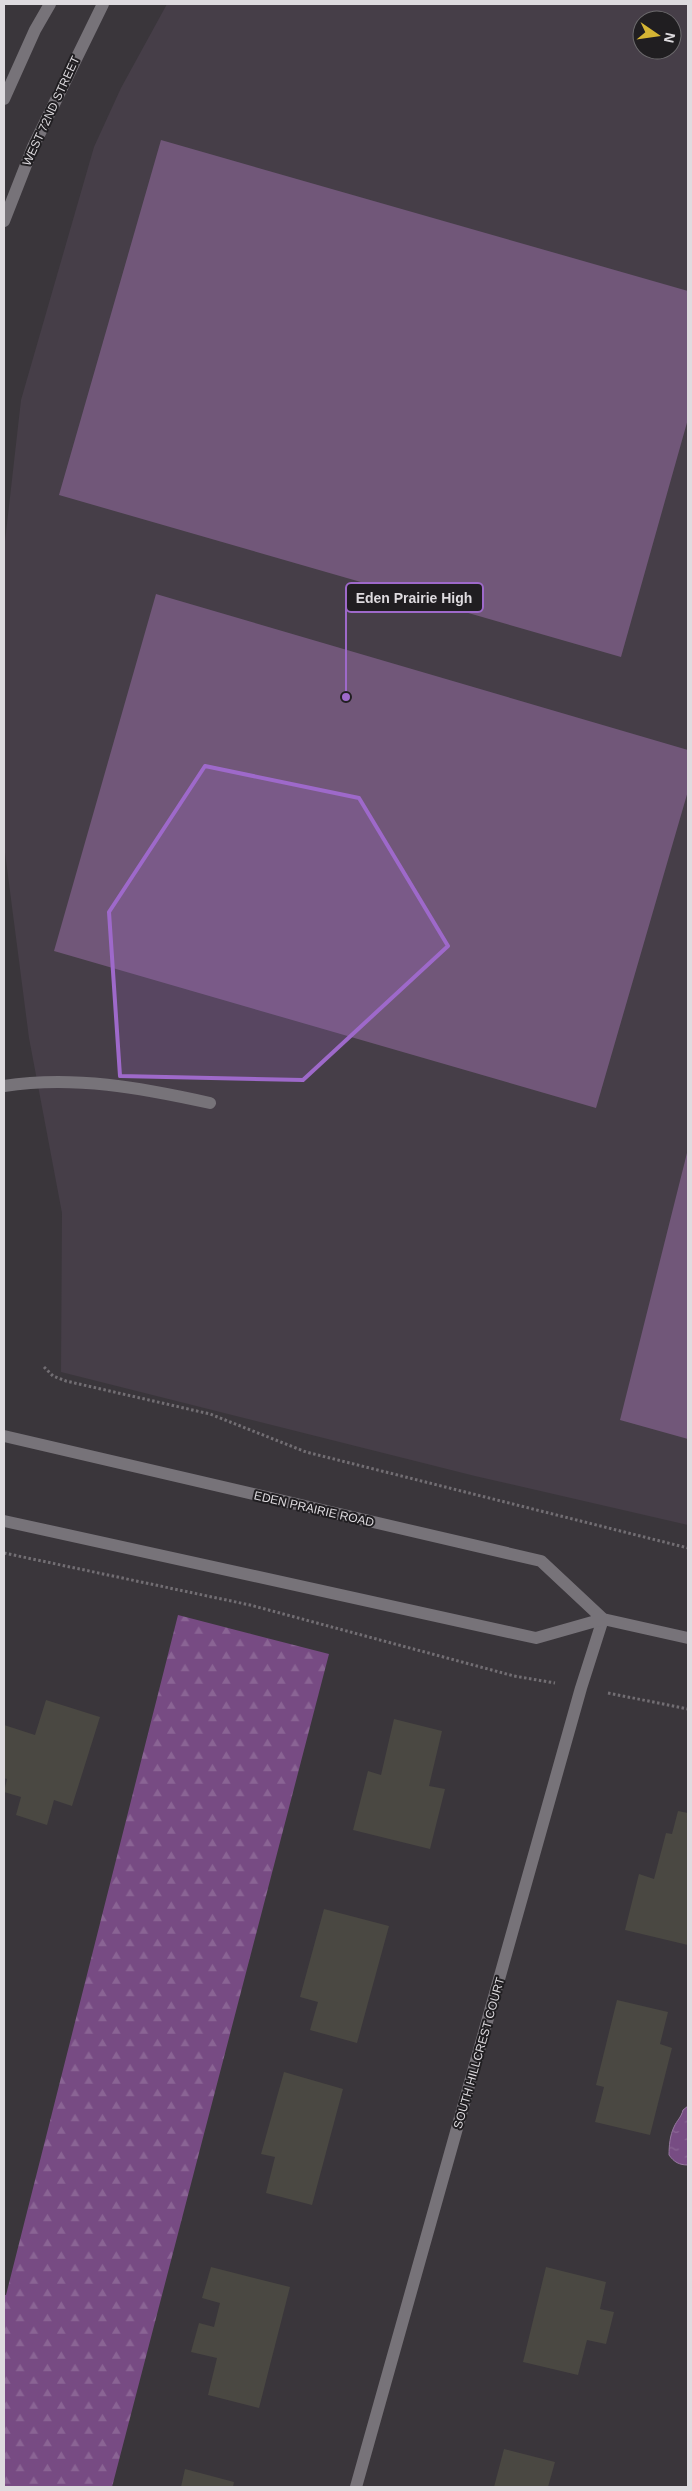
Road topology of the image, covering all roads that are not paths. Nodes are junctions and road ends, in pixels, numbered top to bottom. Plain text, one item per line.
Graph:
1 (50, 4) edge
2 (102, 4) edge
3 (4, 99) edge
4 (4, 221) edge
5 (4, 1086) edge
6 (210, 1103) dead end
7 (4, 1436) edge
8 (4, 1521) edge
9 (603, 1619) junction
10 (688, 1638) edge
11 (356, 2487) edge

1 - 3 main road
2 - 4 main road, WEST 72ND STREET
5 - 6 main road
7 - 9 main road, EDEN PRAIRIE ROAD
8 - 9 main road
9 - 10 main road
9 - 11 main road, SOUTH HILLCREST COURT

